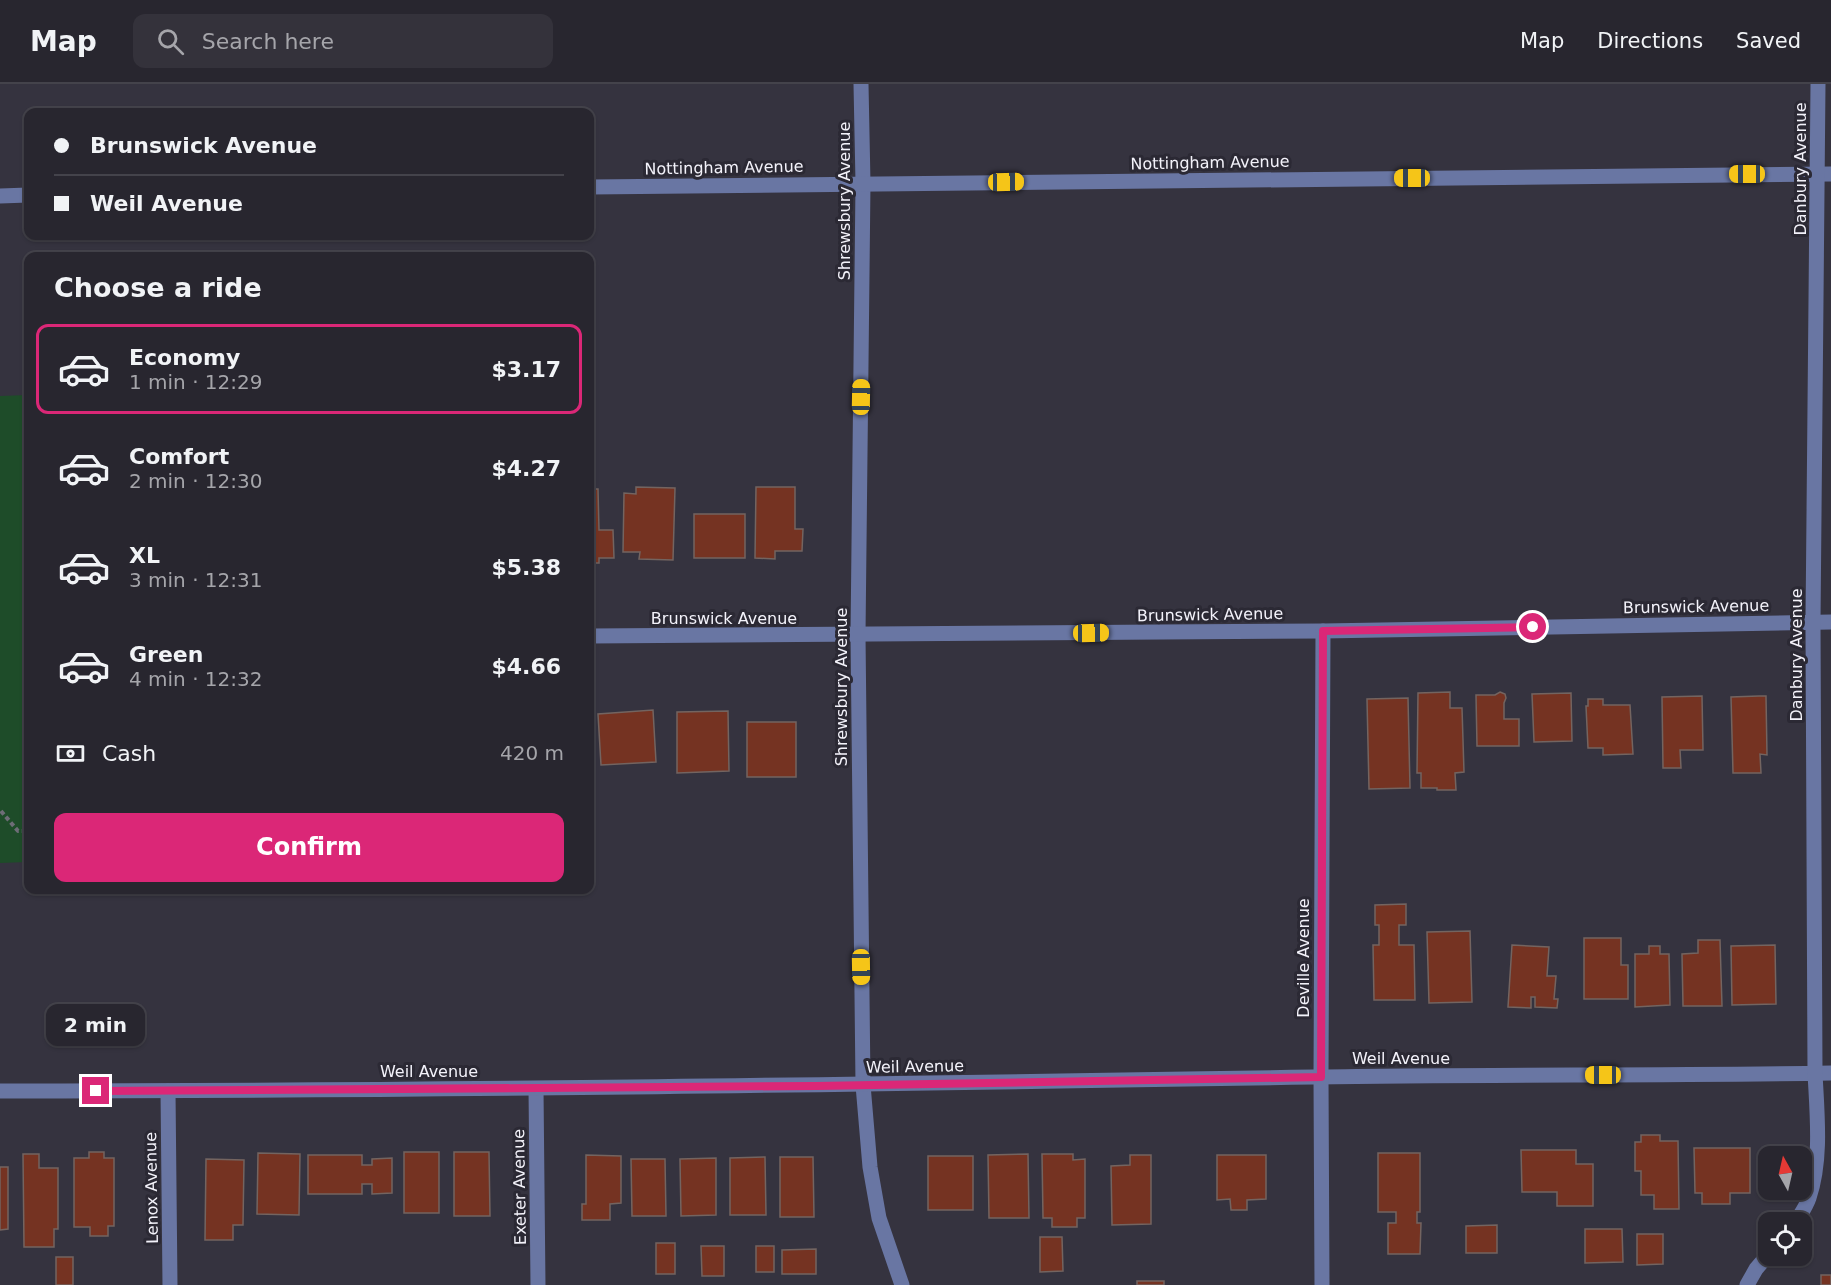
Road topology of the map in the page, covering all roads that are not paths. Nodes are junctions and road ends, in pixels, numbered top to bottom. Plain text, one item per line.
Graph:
1 (861, 84) edge
2 (1818, 84) edge
3 (1825, 174) edge
4 (863, 183) junction
5 (594, 187) edge
6 (24, 195) edge
7 (0, 196) edge
8 (1813, 622) junction
9 (1831, 622) edge
10 (1323, 631) junction
11 (858, 635) junction
12 (594, 636) edge
13 (1823, 1073) edge
14 (1321, 1077) junction
15 (863, 1085) junction
16 (536, 1089) junction
17 (0, 1091) edge
18 (168, 1091) junction
19 (1801, 1212) edge
20 (1759, 1266) edge
21 (170, 1285) edge
22 (538, 1285) edge
23 (902, 1285) edge
24 (1322, 1285) edge
25 (1747, 1285) edge

1 - 4 street, Shrewsbury Avenue
2 - 3 street, Danbury Avenue
3 - 4 street, Nottingham Avenue
3 - 8 street, Danbury Avenue
4 - 5 street, Nottingham Avenue
4 - 11 street, Shrewsbury Avenue
6 - 7 street
8 - 9 street, Brunswick Avenue
8 - 10 street, Brunswick Avenue
8 - 13 street, Danbury Avenue
10 - 11 street, Brunswick Avenue
10 - 14 street, Deville Avenue
11 - 12 street, Brunswick Avenue
11 - 15 street, Shrewsbury Avenue
13 - 14 street, Weil Avenue
13 - 19 street, Danbury Avenue
14 - 15 street, Weil Avenue
14 - 24 street, Deville Avenue
15 - 16 street, Weil Avenue
15 - 23 street, Shrewsbury Avenue
16 - 18 street, Weil Avenue
16 - 22 street, Exeter Avenue
17 - 18 street, Weil Avenue
18 - 21 street, Lenox Avenue
20 - 25 street

